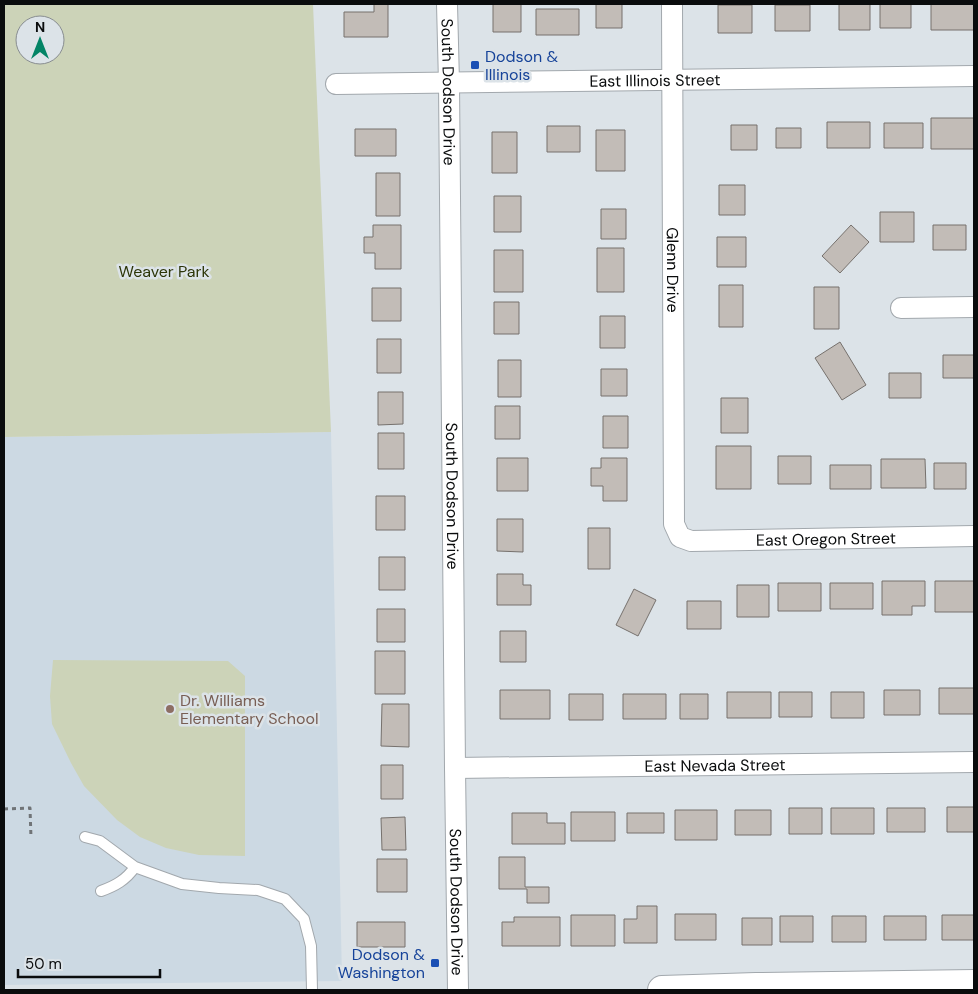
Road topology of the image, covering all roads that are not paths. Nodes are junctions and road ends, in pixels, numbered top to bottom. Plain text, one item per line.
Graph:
1 (448, 4) edge
2 (672, 4) edge
3 (974, 76) edge
4 (673, 80) junction
5 (449, 83) junction
6 (336, 84) dead end
7 (974, 307) edge
8 (901, 308) dead end
9 (974, 536) edge
10 (680, 537) joint
11 (974, 762) edge
12 (455, 768) junction
13 (85, 837) dead end
14 (135, 867) junction
15 (101, 891) dead end
16 (974, 984) edge
17 (312, 990) edge
18 (458, 990) edge
19 (662, 990) edge

1 - 5 street, South Dodson Drive
2 - 4 street, Glenn Drive
3 - 4 street, East Illinois Street
4 - 5 street, East Illinois Street
4 - 10 street, Glenn Drive
5 - 6 street, East Illinois Street
5 - 12 street, South Dodson Drive
7 - 8 street
9 - 10 street, East Oregon Street
11 - 12 street, East Nevada Street
12 - 18 street, South Dodson Drive
13 - 14 lane
14 - 15 lane
14 - 17 lane
16 - 19 main road

